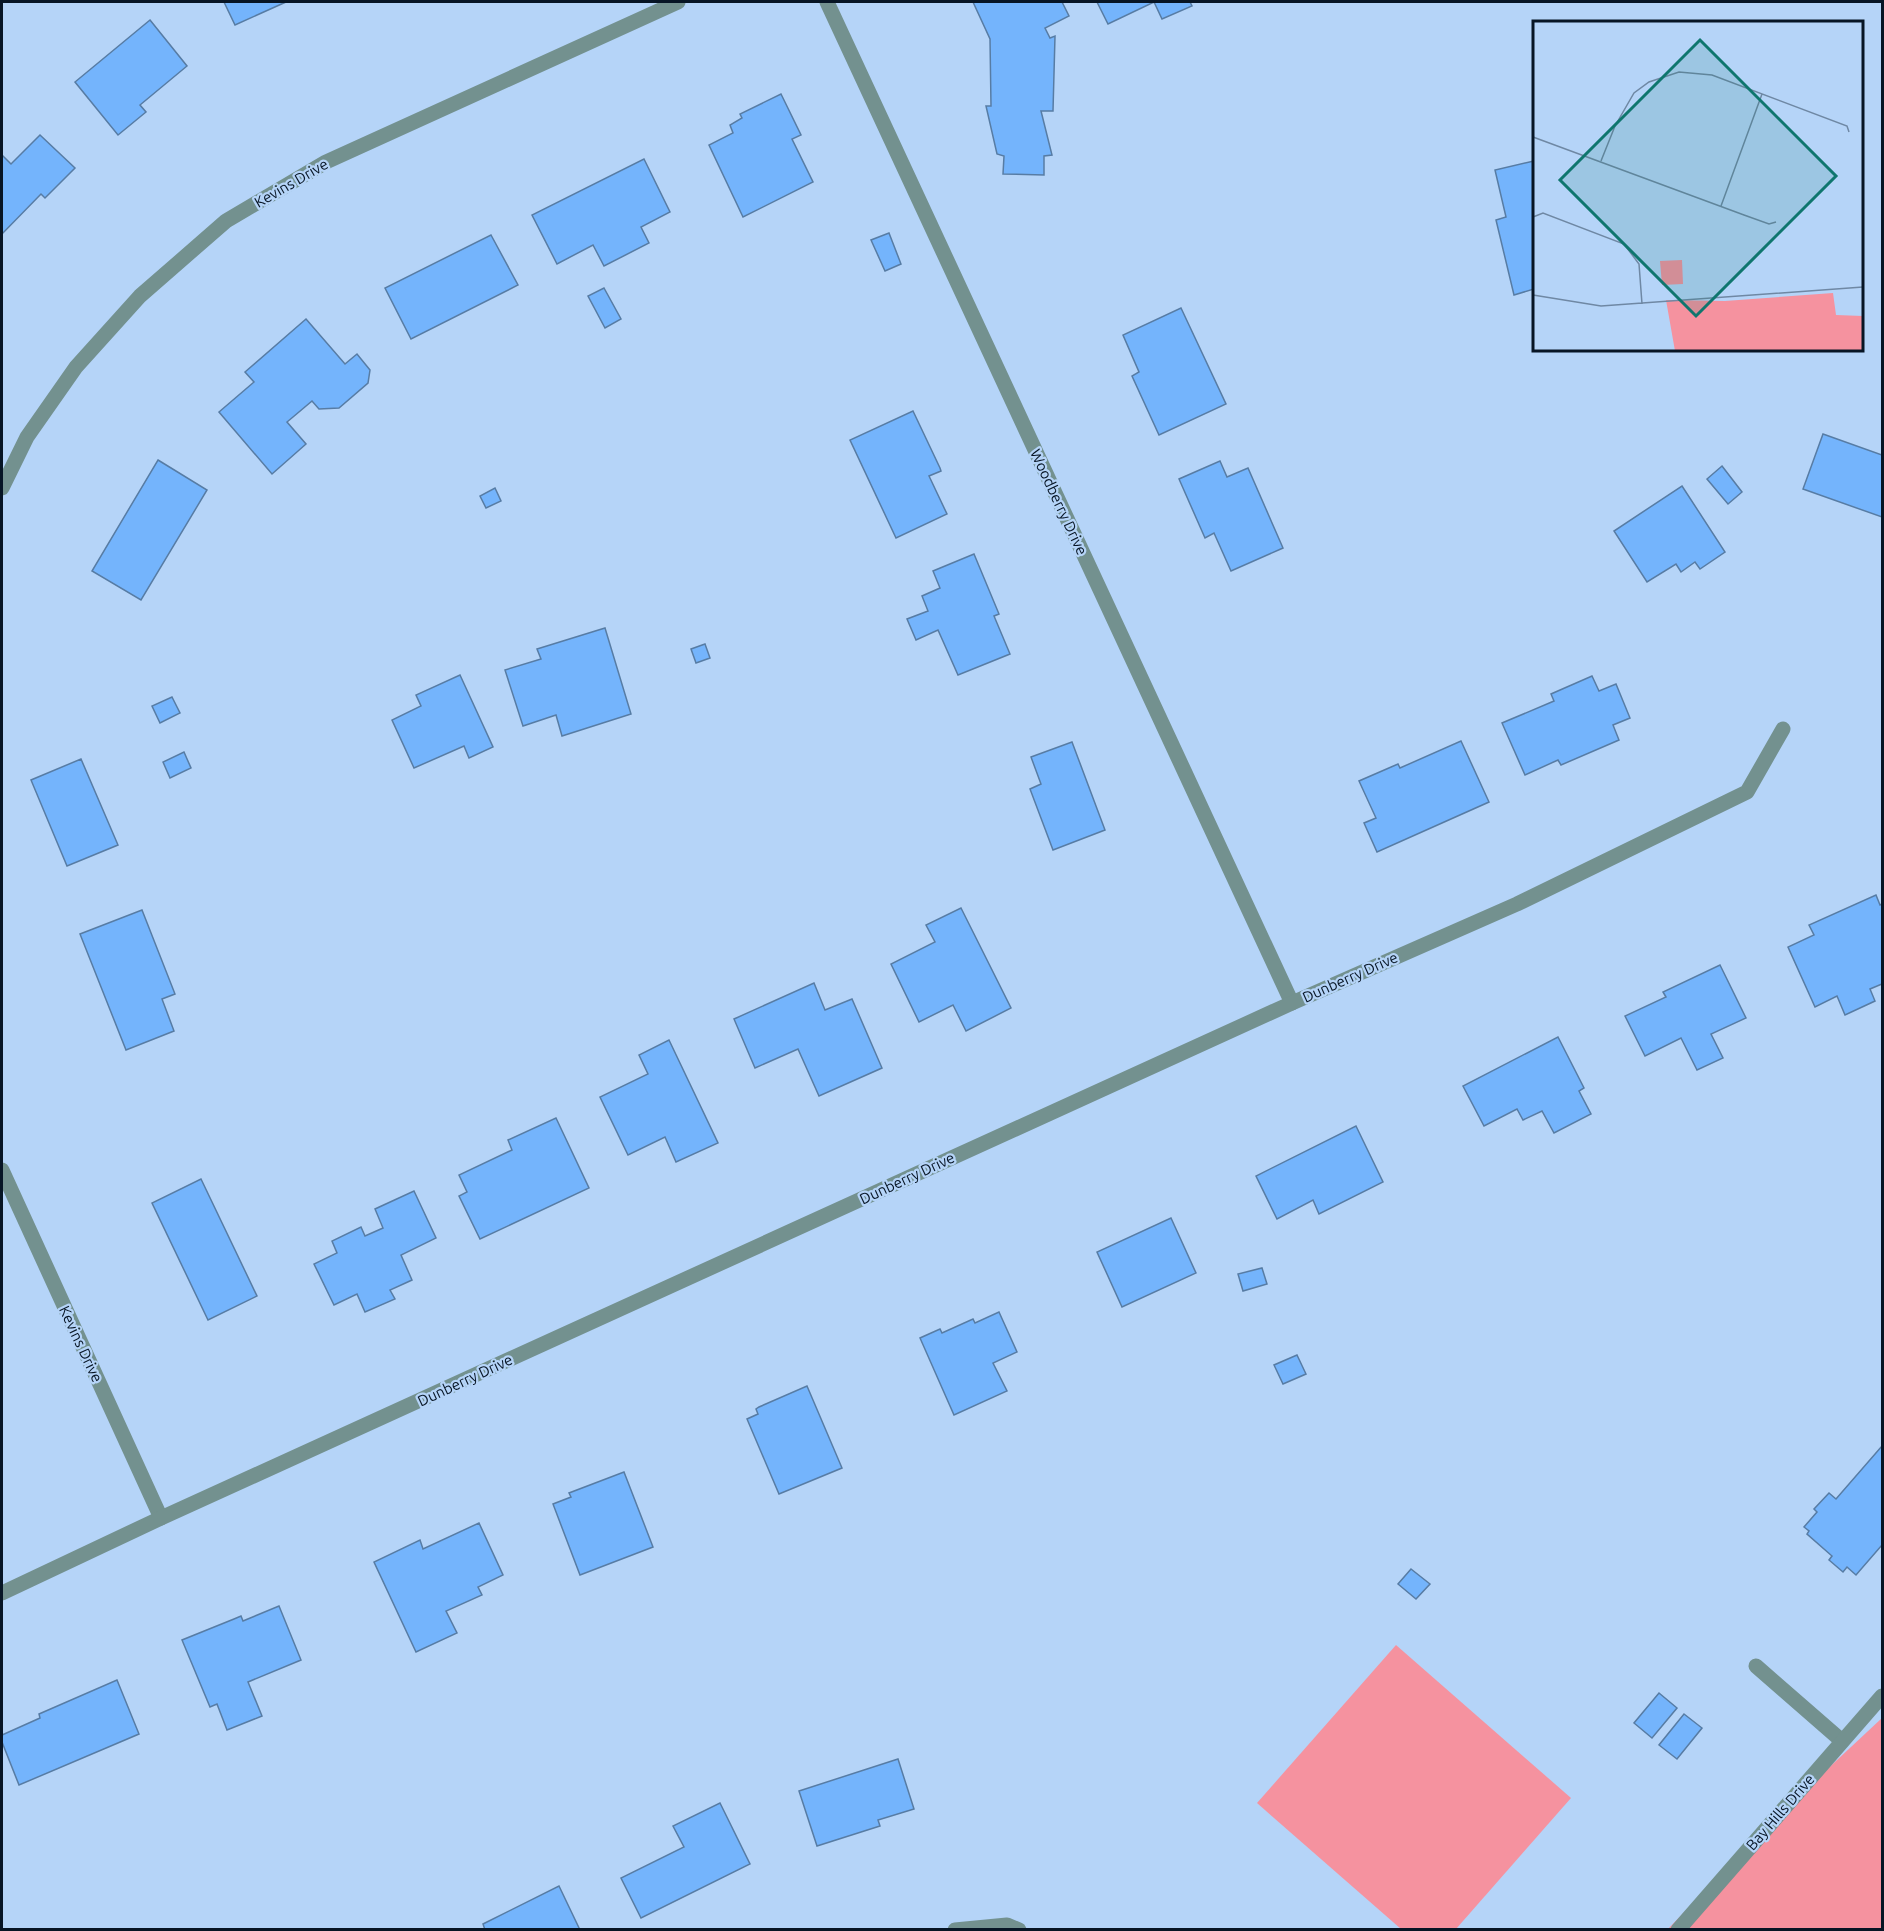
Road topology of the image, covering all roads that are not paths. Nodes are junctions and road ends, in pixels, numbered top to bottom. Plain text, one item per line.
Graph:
1 (678, 2) edge
2 (826, 2) edge
3 (2, 488) edge
4 (1783, 729) dead end
5 (1292, 1002) junction
6 (2, 1170) edge
7 (161, 1518) junction
8 (2, 1593) edge
9 (1756, 1665) dead end
10 (1882, 1696) edge
11 (1842, 1741) junction
12 (955, 1929) edge
13 (1019, 1929) edge
14 (1678, 1929) edge

1 - 3 street, Kevins Drive
2 - 5 street, Woodberry Drive
4 - 5 street, Dunberry Drive
5 - 7 street, Dunberry Drive
6 - 7 street, Kevins Drive
7 - 8 street, Dunberry Drive
9 - 11 street
10 - 11 street, Bay Hills Drive
11 - 14 street, Bay Hills Drive
12 - 13 street

